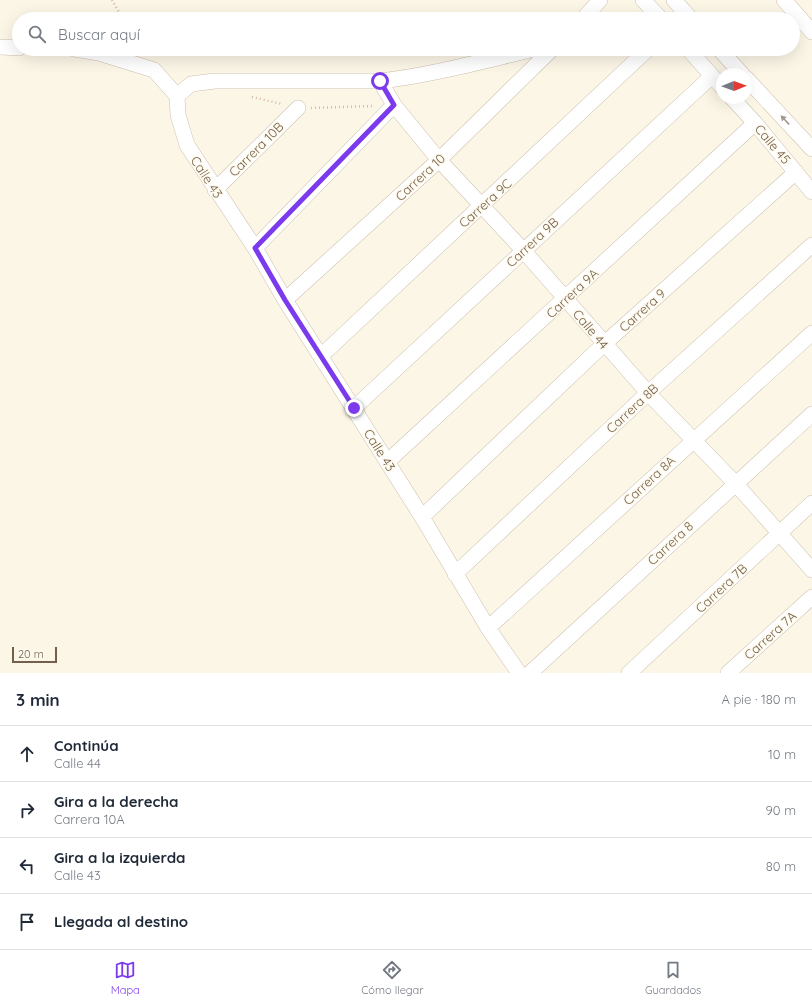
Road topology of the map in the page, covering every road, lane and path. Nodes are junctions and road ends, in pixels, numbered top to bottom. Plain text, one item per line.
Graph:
1 (112, 0) edge
2 (600, 0) edge
3 (643, 0) edge
4 (674, 0) edge
5 (784, 0) edge
6 (119, 12) edge
7 (589, 12) edge
8 (655, 12) edge
9 (685, 12) edge
10 (794, 12) edge
11 (800, 18) edge
12 (812, 32) edge
13 (0, 47) edge
14 (12, 48) edge
15 (109, 56) edge
16 (505, 56) edge
17 (545, 56) edge
18 (641, 56) edge
19 (694, 56) edge
20 (725, 56) edge
21 (736, 68) edge
22 (712, 76) junction
23 (380, 81) junction
24 (716, 81) edge
25 (752, 84) edge
26 (177, 96) junction
27 (738, 104) edge
28 (394, 105) junction
29 (298, 108) dead end
30 (755, 123) junction
31 (812, 149) edge
32 (439, 160) junction
33 (796, 172) junction
34 (810, 185) edge
35 (215, 190) junction
36 (481, 205) junction
37 (812, 245) edge
38 (255, 248) junction
39 (523, 250) junction
40 (566, 298) junction
41 (285, 300) junction
42 (812, 332) edge
43 (604, 344) junction
44 (321, 356) junction
45 (648, 393) junction
46 (354, 408) junction
47 (812, 414) edge
48 (693, 439) junction
49 (387, 462) junction
50 (735, 483) junction
51 (812, 503) edge
52 (422, 517) junction
53 (779, 534) junction
54 (812, 570) edge
55 (455, 574) junction
56 (812, 597) edge
57 (488, 628) junction
58 (519, 673) edge
59 (530, 673) edge
60 (630, 673) edge
61 (728, 673) edge

1 - 6 path
2 - 7 street
3 - 8 street
4 - 9 street
5 - 10 street
11 - 12 street
13 - 14 street
15 - 26 street
16 - 23 street
17 - 32 street, Carrera 10
18 - 36 street, Carrera 9C
19 - 22 street
20 - 21 street
22 - 24 street
22 - 39 street, Carrera 9B
23 - 26 street
23 - 28 street, Calle 44
31 -> 25 street
26 - 35 street, Calle 43
27 - 30 street, Calle 45
28 - 32 street, Calle 44
28 - 38 street
29 - 35 street, Carrera 10B
30 - 33 street, Calle 45
30 - 40 street, Carrera 9A
32 - 36 street, Calle 44
32 - 41 street, Carrera 10
33 - 34 street, Calle 45
33 - 43 street, Carrera 9
35 - 38 street, Calle 43
36 - 39 street, Calle 44
36 - 44 street, Carrera 9C
37 - 45 street, Carrera 8B
38 - 41 street, Calle 43
39 - 40 street, Calle 44
39 - 46 street, Carrera 9B
40 - 43 street, Calle 44
40 - 49 street, Carrera 9A
41 - 44 street, Calle 43
42 - 48 street, Carrera 8A
43 - 45 street, Calle 44
43 - 52 street, Carrera 9
44 - 46 street, Calle 43
45 - 48 street, Calle 44
45 - 55 street, Carrera 8B
46 - 49 street, Calle 43
47 - 50 street, Carrera 8
48 - 50 street, Calle 44
48 - 57 street, Carrera 8A
49 - 52 street, Calle 43
50 - 53 street, Calle 44
50 - 59 street, Carrera 8
51 - 53 street, Carrera 7B
52 - 55 street, Calle 43
53 - 54 street, Calle 44
53 - 60 street, Carrera 7B
55 - 57 street, Calle 43
56 - 61 street, Carrera 7A
57 - 58 street, Calle 43

